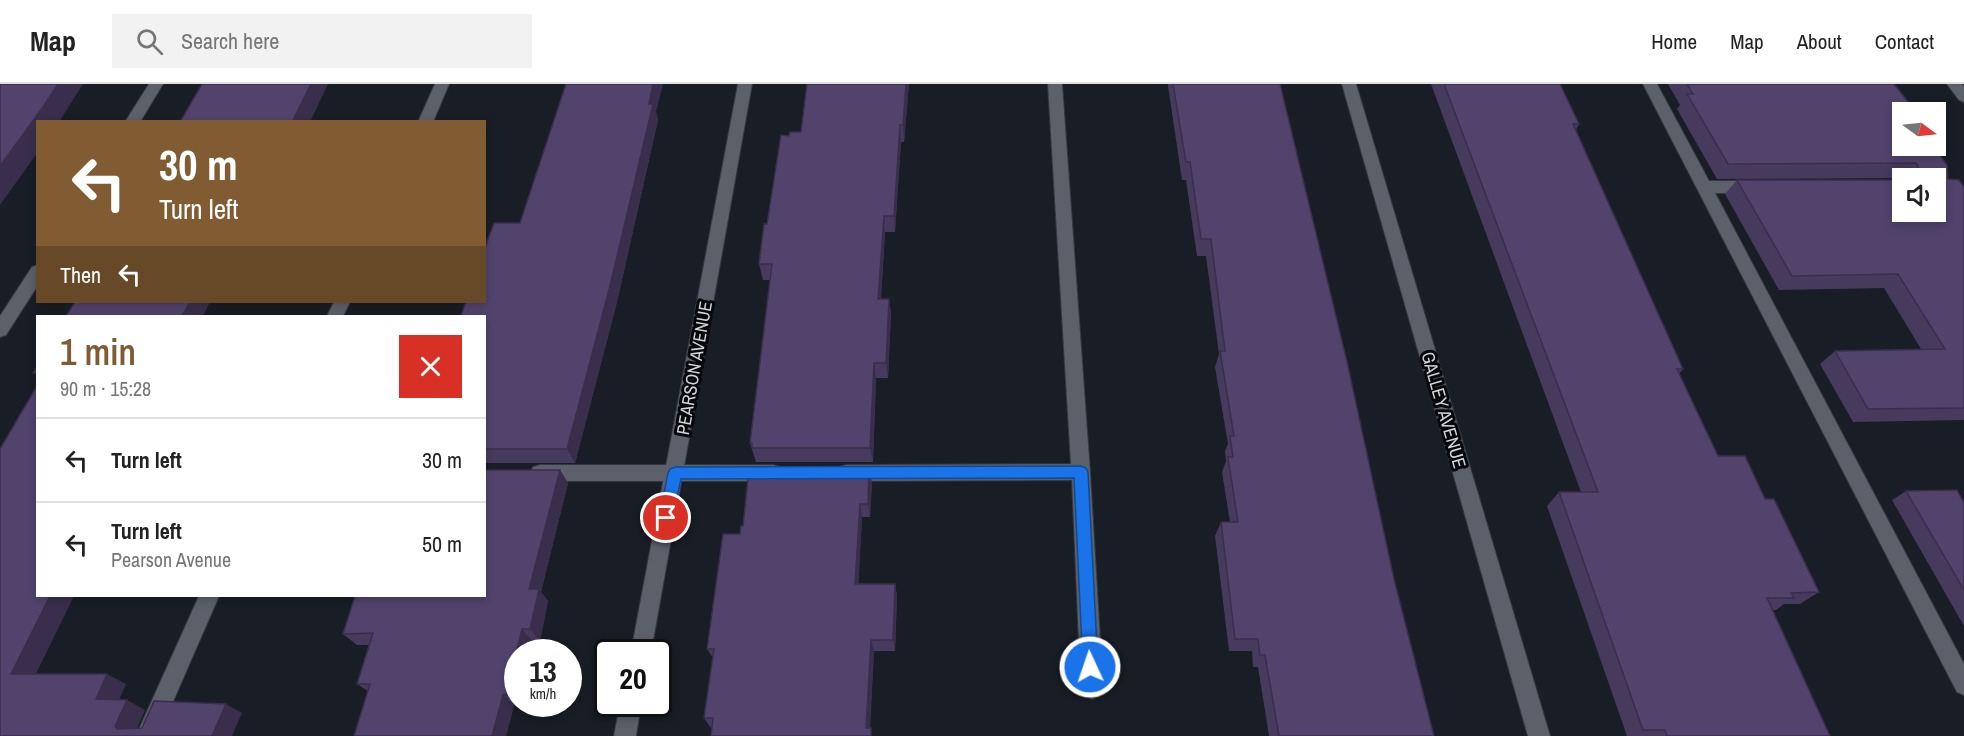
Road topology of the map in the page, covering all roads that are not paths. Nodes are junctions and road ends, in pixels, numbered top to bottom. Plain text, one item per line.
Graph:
1 (156, 84) edge
2 (442, 84) edge
3 (745, 84) edge
4 (1055, 84) edge
5 (1349, 84) edge
6 (1650, 84) edge
7 (1954, 84) edge
8 (1964, 97) edge
9 (133, 120) edge
10 (426, 120) edge
11 (1774, 186) edge
12 (1704, 187) junction
13 (36, 274) edge
14 (0, 330) edge
15 (1081, 472) junction
16 (519, 473) edge
17 (675, 473) junction
18 (786, 473) edge
19 (833, 473) edge
20 (208, 597) edge
21 (643, 639) edge
22 (1964, 685) edge
23 (1092, 689) dead end
24 (629, 717) edge
25 (147, 736) edge
26 (625, 736) edge
27 (1539, 736) edge

1 - 9 street
2 - 10 street
3 - 17 street, PEARSON AVENUE
4 - 15 street
5 - 27 street, GALLEY AVENUE
6 - 12 street
7 - 8 street
11 - 12 street
12 - 22 street
13 - 14 street
15 - 19 street
15 - 23 street
16 - 17 street
17 - 18 street
17 - 21 street, PEARSON AVENUE
20 - 25 street
24 - 26 street

